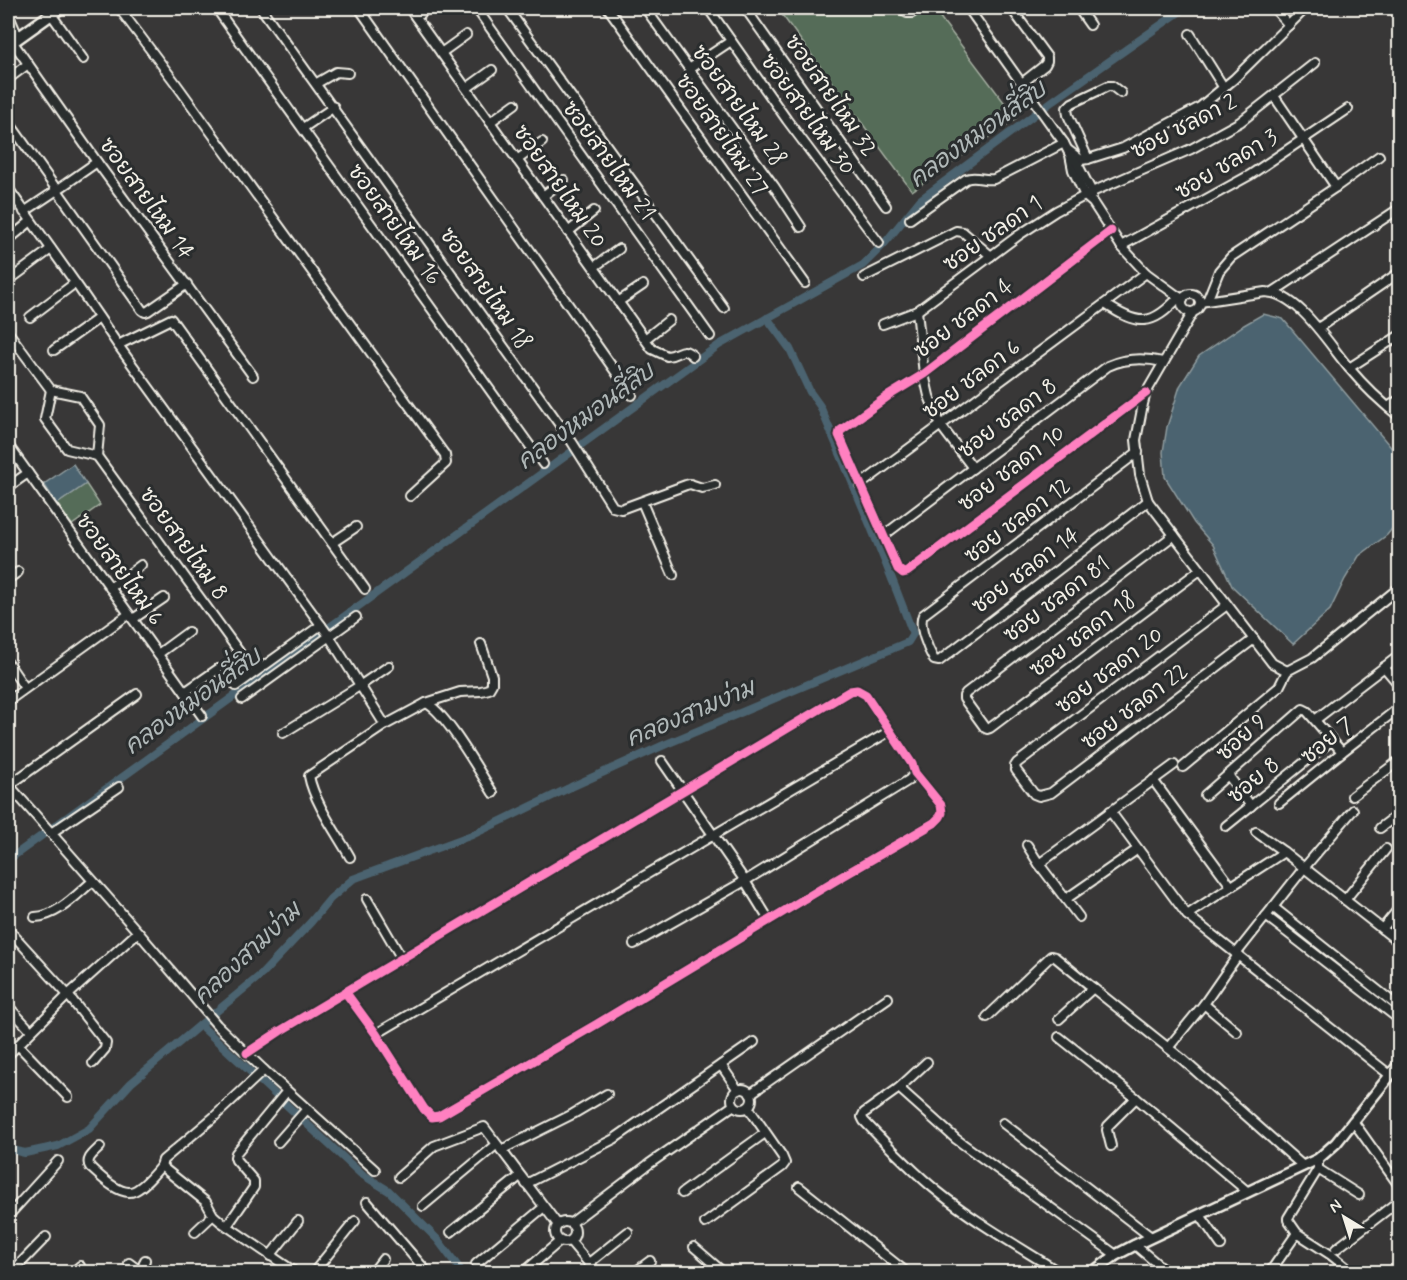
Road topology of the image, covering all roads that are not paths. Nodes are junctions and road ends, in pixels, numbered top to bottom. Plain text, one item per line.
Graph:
1 (119, 8) edge
2 (216, 8) edge
3 (261, 8) edge
4 (359, 8) edge
5 (409, 8) edge
6 (428, 8) edge
7 (476, 8) edge
8 (507, 8) edge
9 (608, 8) edge
10 (645, 8) edge
11 (708, 8) edge
12 (745, 8) edge
13 (902, 8) edge
14 (917, 8) edge
15 (968, 8) edge
16 (1011, 8) edge
17 (1078, 8) edge
18 (1274, 8) edge
19 (1306, 8) edge
20 (50, 11) edge
21 (8, 13) edge
22 (416, 17) junction
23 (1288, 25) junction
24 (1090, 26) dead end
25 (1190, 34) dead end
26 (466, 35) dead end
27 (731, 40) junction
28 (12, 41) edge
29 (441, 53) junction
30 (83, 59) dead end
31 (1315, 63) dead end
32 (28, 64) junction
33 (689, 69) junction
34 (492, 70) dead end
35 (348, 73) dead end
36 (8, 80) edge
37 (1022, 83) junction
38 (317, 84) junction
39 (467, 88) junction
40 (1224, 88) junction
41 (1121, 93) dead end
42 (1274, 96) junction
43 (515, 104) dead end
44 (334, 107) junction
45 (1348, 109) dead end
46 (8, 121) edge
47 (490, 122) junction
48 (303, 128) junction
49 (1304, 140) junction
50 (542, 142) dead end
51 (1067, 149) junction
52 (1379, 156) dead end
53 (1088, 159) junction
54 (517, 160) junction
55 (97, 162) junction
56 (564, 180) dead end
57 (1336, 187) junction
58 (8, 189) edge
59 (57, 190) junction
60 (1088, 194) junction
61 (543, 196) junction
62 (886, 206) dead end
63 (1400, 208) edge
64 (594, 211) dead end
65 (24, 212) junction
66 (910, 219) dead end
67 (31, 221) junction
68 (801, 227) dead end
69 (1111, 231) junction
70 (568, 232) junction
71 (8, 240) edge
72 (879, 243) dead end
73 (1121, 246) junction
74 (51, 249) junction
75 (619, 249) dead end
76 (991, 256) junction
77 (594, 267) junction
78 (1400, 272) edge
79 (1146, 273) junction
80 (864, 277) dead end
81 (8, 281) edge
82 (75, 283) junction
83 (805, 283) dead end
84 (187, 284) junction
85 (643, 285) dead end
86 (1273, 292) junction
87 (1181, 298) junction
88 (618, 302) junction
89 (1204, 302) junction
90 (1105, 304) junction
91 (724, 308) dead end
92 (917, 311) junction
93 (1193, 312) junction
94 (30, 317) dead end
95 (99, 318) junction
96 (669, 320) dead end
97 (883, 324) dead end
98 (1318, 328) junction
99 (8, 332) edge
100 (1400, 335) edge
101 (710, 336) dead end
102 (645, 339) junction
103 (118, 345) junction
104 (54, 350) dead end
105 (693, 356) dead end
106 (1163, 362) junction
107 (1349, 368) junction
108 (924, 374) junction
109 (253, 376) dead end
110 (51, 390) junction
111 (1146, 393) junction
112 (632, 395) dead end
113 (1400, 399) edge
114 (1388, 407) junction
115 (1400, 417) edge
116 (941, 426) junction
117 (8, 445) edge
118 (1138, 452) junction
119 (97, 456) junction
120 (543, 464) dead end
121 (974, 468) junction
122 (28, 473) junction
123 (715, 485) dead end
124 (860, 485) junction
125 (8, 487) edge
126 (410, 496) dead end
127 (1148, 501) junction
128 (642, 502) junction
129 (356, 527) dead end
130 (1174, 534) junction
131 (884, 536) junction
132 (332, 543) junction
133 (141, 565) dead end
134 (1200, 570) junction
135 (18, 572) dead end
136 (673, 575) dead end
137 (8, 579) edge
138 (1400, 587) edge
139 (110, 588) junction
140 (365, 589) dead end
141 (164, 598) dead end
142 (1227, 605) junction
143 (131, 617) junction
144 (356, 617) dead end
145 (322, 626) junction
146 (188, 632) dead end
147 (329, 636) junction
148 (1254, 639) junction
149 (481, 644) dead end
150 (929, 650) joint
151 (240, 652) dead end
152 (158, 654) junction
153 (1400, 655) edge
154 (8, 663) edge
155 (389, 666) dead end
156 (1384, 667) junction
157 (218, 669) dead end
158 (1287, 671) junction
159 (361, 685) junction
160 (236, 686) dead end
161 (1400, 686) edge
162 (25, 688) junction
163 (185, 692) junction
164 (136, 694) dead end
165 (242, 699) dead end
166 (8, 701) edge
167 (426, 703) junction
168 (1400, 707) edge
169 (202, 716) dead end
170 (1315, 720) junction
171 (385, 725) junction
172 (987, 729) joint
173 (890, 731) junction
174 (283, 733) dead end
175 (1332, 740) junction
176 (1342, 752) junction
177 (662, 760) dead end
178 (1400, 760) edge
179 (1174, 765) dead end
180 (1183, 767) dead end
181 (915, 773) junction
182 (1228, 775) junction
183 (1153, 780) junction
184 (8, 785) edge
185 (119, 786) dead end
186 (683, 791) junction
187 (493, 793) dead end
188 (1205, 795) dead end
189 (1037, 796) joint
190 (1352, 796) dead end
191 (1279, 803) dead end
192 (1251, 806) junction
193 (1353, 810) dead end
194 (1110, 811) junction
195 (1400, 813) edge
196 (1226, 826) dead end
197 (1380, 828) dead end
198 (50, 832) junction
199 (1256, 832) dead end
200 (714, 835) junction
201 (1027, 844) dead end
202 (1138, 849) junction
203 (1386, 849) dead end
204 (1284, 852) junction
205 (350, 857) dead end
206 (1040, 864) junction
207 (1304, 868) junction
208 (93, 881) junction
209 (745, 881) junction
210 (1231, 886) junction
211 (367, 899) dead end
212 (1066, 899) junction
213 (1346, 900) junction
214 (1273, 907) junction
215 (1400, 907) edge
216 (1186, 915) junction
217 (1266, 915) junction
218 (35, 917) dead end
219 (1079, 917) dead end
220 (769, 920) junction
221 (8, 929) edge
222 (1382, 929) junction
223 (138, 932) junction
224 (1400, 943) edge
225 (634, 944) dead end
226 (1237, 955) junction
227 (402, 959) junction
228 (1347, 966) junction
229 (1340, 974) junction
230 (1093, 988) junction
231 (346, 993) junction
232 (68, 995) junction
233 (888, 998) dead end
234 (1204, 1004) junction
235 (8, 1006) edge
236 (1400, 1008) edge
237 (987, 1017) dead end
238 (1059, 1019) dead end
239 (1400, 1020) edge
240 (31, 1032) junction
241 (1237, 1032) dead end
242 (376, 1034) junction
243 (1059, 1037) dead end
244 (754, 1042) dead end
245 (18, 1045) junction
246 (1168, 1048) junction
247 (247, 1053) junction
248 (8, 1055) edge
249 (927, 1062) dead end
250 (93, 1063) dead end
251 (1400, 1063) edge
252 (722, 1065) junction
253 (262, 1071) junction
254 (1390, 1075) junction
255 (898, 1088) junction
256 (738, 1090) junction
257 (286, 1093) junction
258 (607, 1094) dead end
259 (750, 1094) junction
260 (68, 1097) dead end
261 (1136, 1098) junction
262 (734, 1105) junction
263 (747, 1107) junction
264 (305, 1110) junction
265 (1353, 1121) junction
266 (1003, 1123) dead end
267 (765, 1132) junction
268 (278, 1142) dead end
269 (1112, 1146) dead end
270 (499, 1147) junction
271 (100, 1148) dead end
272 (58, 1161) dead end
273 (1318, 1164) junction
274 (161, 1166) junction
275 (1303, 1166) junction
276 (375, 1170) dead end
277 (520, 1176) junction
278 (399, 1178) dead end
279 (526, 1184) junction
280 (799, 1187) dead end
281 (1400, 1187) edge
282 (1248, 1192) junction
283 (682, 1193) dead end
284 (1359, 1195) dead end
285 (1400, 1200) edge
286 (367, 1202) dead end
287 (423, 1206) dead end
288 (544, 1207) junction
289 (213, 1215) junction
290 (1200, 1215) junction
291 (8, 1216) edge
292 (298, 1221) dead end
293 (355, 1221) dead end
294 (705, 1222) dead end
295 (571, 1223) junction
296 (558, 1225) junction
297 (227, 1226) junction
298 (195, 1232) dead end
299 (451, 1232) dead end
300 (628, 1232) dead end
301 (1297, 1233) junction
302 (46, 1237) dead end
303 (1151, 1237) junction
304 (560, 1241) junction
305 (570, 1241) junction
306 (1135, 1245) junction
307 (1221, 1245) dead end
308 (693, 1247) dead end
309 (1336, 1249) dead end
310 (1116, 1255) junction
311 (270, 1256) junction
312 (383, 1259) dead end
313 (145, 1260) dead end
314 (650, 1261) dead end
315 (129, 1263) dead end
316 (476, 1264) dead end
317 (1161, 1267) dead end
318 (592, 1269) edge
319 (12, 1272) edge
320 (141, 1272) edge
321 (295, 1272) edge
322 (314, 1272) edge
323 (373, 1272) edge
324 (427, 1272) edge
325 (524, 1272) edge
326 (635, 1272) edge
327 (723, 1272) edge
328 (906, 1272) edge
329 (1059, 1272) edge
330 (1094, 1272) edge
331 (1270, 1272) edge
332 (1352, 1272) edge

1 - 126 street
2 - 48 street, ซอยสายไหม 16
3 - 38 street, ซอยสายไหม 18
4 - 112 street
5 - 22 street, ซอยสายไหม 20
6 - 22 street
7 - 101 street, ซอยสายไหม 21
8 - 91 street
9 - 83 street, ซอยสายไหม 27
10 - 33 street, ซอยสายไหม 28
11 - 27 street, ซอยสายไหม 30
12 - 62 street, ซอยสายไหม 32
13 - 14 street
15 - 37 street
16 - 37 street
17 - 24 street
18 - 23 street
19 - 23 street
20 - 28 main road
20 - 30 street
21 - 28 street, ซอยสายไหม 14
22 - 29 street, ซอยสายไหม 20
23 - 40 street
25 - 40 street
26 - 29 street
27 - 33 street
27 - 72 street, ซอยสายไหม 30
28 - 32 street, ซอยสายไหม 14
29 - 39 street, ซอยสายไหม 20
31 - 42 street, ซอย ชลดา 2
32 - 36 street
32 - 55 street, ซอยสายไหม 14
33 - 68 street, ซอยสายไหม 28
34 - 39 street
35 - 38 street
37 - 51 street
38 - 44 street, ซอยสายไหม 18
39 - 47 street, ซอยสายไหม 20
40 - 53 street
41 - 53 street
42 - 49 street
42 - 60 street, ซอย ชลดา 2
43 - 47 street
44 - 48 street
44 - 128 street, ซอยสายไหม 18
45 - 49 street, ซอย ชลดา 3
46 - 59 street
47 - 54 street, ซอยสายไหม 20
48 - 120 street, ซอยสายไหม 16
49 - 57 street
49 - 73 street, ซอย ชลดา 3
50 - 54 street
51 - 53 street
51 - 60 street
51 - 66 street
52 - 57 street
54 - 61 street, ซอยสายไหม 20
55 - 59 street
55 - 84 street, ซอยสายไหม 14
56 - 61 street
57 - 89 street
58 - 65 street
59 - 65 street
59 - 84 street
60 - 69 street
60 - 76 street, ซอย ชลดา 1
61 - 70 street, ซอยสายไหม 20
63 - 86 street
64 - 70 street
65 - 67 street
67 - 71 street
67 - 74 street
69 - 73 street
69 - 108 street, ซอย ชลดา 4
70 - 77 street, ซอยสายไหม 20
73 - 79 street
74 - 81 street
74 - 82 street
75 - 77 street
76 - 80 street
76 - 92 street, ซอย ชลดา 1
77 - 88 street, ซอยสายไหม 20
78 - 98 street
79 - 87 street
79 - 90 street, ซอย ชลดา 6
82 - 94 street
82 - 95 street
84 - 109 street, ซอยสายไหม 14
85 - 88 street
86 - 89 street
86 - 98 street
87 - 89 street
87 - 90 street
87 - 93 street
88 - 102 street, ซอยสายไหม 20
89 - 93 street
90 - 116 street, ซอย ชลดา 6
92 - 97 street, ซอย ชลดา 1
92 - 108 street
93 - 106 street
95 - 103 street
95 - 104 street
96 - 102 street
98 - 107 street
99 - 110 street
100 - 107 street
102 - 105 street, ซอยสายไหม 20
103 - 132 street
103 - 145 street
106 - 111 street
106 - 121 street, ซอย ชลดา 8
107 - 114 street
108 - 116 street
108 - 124 street, ซอย ชลดา 4
110 - 119 street
110 - 119 street
111 - 118 street
111 - 131 street, ซอย ชลดา 10
113 - 114 street
114 - 115 street
116 - 121 street
116 - 124 street, ซอย ชลดา 6
117 - 122 street, ซอยสายไหม 6
118 - 127 street
118 - 150 street, ซอย ชลดา 12
119 - 151 street, ซอยสายไหม 8
121 - 131 street, ซอย ชลดา 8
122 - 125 street
122 - 139 street, ซอยสายไหม 6
123 - 128 street, ซอยสายไหม 18
124 - 131 street
127 - 130 street
127 - 150 street, ซอย ชลดา 14
128 - 136 street
129 - 132 street
130 - 134 street
130 - 172 street, ซอย ชลดา 81
132 - 140 street
133 - 139 street
134 - 142 street
134 - 172 street, ซอย ชลดา 18
135 - 137 street
138 - 158 street
139 - 143 street, ซอยสายไหม 6
141 - 143 street
142 - 148 street
142 - 189 street, ซอย ชลดา 20
143 - 152 street, ซอยสายไหม 6
143 - 162 street
144 - 147 street
145 - 147 street
145 - 160 street
146 - 152 street
147 - 159 street
147 - 165 street
148 - 158 street
148 - 189 street, ซอย ชลดา 22
149 - 167 street
152 - 163 street, ซอยสายไหม 6
153 - 156 street
154 - 162 street
155 - 159 street
156 - 161 street
156 - 170 street
157 - 163 street
158 - 180 street
159 - 171 street
159 - 174 street
162 - 166 street
163 - 169 street, ซอยสายไหม 6
164 - 184 street
167 - 171 street
167 - 187 street
168 - 176 street, ซอย 7
170 - 175 street
170 - 182 street, ซอย 9
171 - 205 street
173 - 181 street
173 - 186 street
173 - 200 street
175 - 176 street
175 - 192 street, ซอย 8
176 - 191 street, ซอย 7
177 - 186 street
178 - 190 street
179 - 183 street
181 - 209 street
181 - 220 street
182 - 188 street, ซอย 9
182 - 192 street
183 - 194 street
183 - 210 street
184 - 198 street
185 - 198 street
186 - 200 street
186 - 227 street
192 - 196 street, ซอย 8
193 - 207 street
194 - 202 street
194 - 206 street
195 - 197 street
198 - 208 street
199 - 204 street
200 - 209 street
200 - 242 street
201 - 206 street
202 - 212 street
202 - 216 street
203 - 213 street
204 - 207 street
204 - 210 street
206 - 212 street
207 - 213 street
207 - 214 street
208 - 218 street
208 - 223 street
209 - 220 street
209 - 225 street
210 - 216 street
211 - 227 street
212 - 219 street
213 - 222 street
214 - 217 street
214 - 228 street
215 - 222 street
216 - 226 street
217 - 226 street
217 - 229 street
220 - 242 street
221 - 232 street
222 - 224 street
223 - 232 street
223 - 247 street
226 - 234 street
226 - 254 street
227 - 231 street
228 - 229 street
228 - 236 street
229 - 239 street
230 - 237 street
230 - 238 street
230 - 246 street
231 - 242 street
231 - 247 street
232 - 240 street
232 - 250 street
233 - 259 street
234 - 241 street
234 - 246 street
235 - 240 street
240 - 245 street
243 - 261 street
244 - 252 street
245 - 248 street
245 - 260 street
246 - 275 street
247 - 253 street
249 - 255 street
251 - 254 street
252 - 256 street
252 - 279 street
253 - 257 street
253 - 274 street
254 - 265 street
255 - 310 street
255 - 329 street
256 - 259 street
256 - 262 street
257 - 264 street
257 - 297 street
258 - 270 street
259 - 263 street
261 - 269 street
261 - 282 street
262 - 263 street
262 - 295 street
263 - 267 street
264 - 268 street
264 - 276 street
265 - 273 street
265 - 281 street
266 - 303 street
267 - 283 street
267 - 294 street
270 - 277 street
270 - 278 street
270 - 287 street
271 - 274 street
272 - 291 street
273 - 275 street
273 - 284 street
273 - 301 street
274 - 289 street
275 - 282 street
277 - 279 street
277 - 299 street
279 - 288 street
280 - 328 street
282 - 290 street
285 - 309 street
286 - 324 street
288 - 296 street
288 - 316 street
289 - 297 street
289 - 298 street
290 - 303 street
290 - 307 street
292 - 311 street
293 - 322 street
295 - 296 street
295 - 305 street
296 - 304 street
297 - 311 street
300 - 318 street
301 - 331 street
301 - 332 street
302 - 319 street
303 - 306 street
304 - 305 street
304 - 325 street
305 - 318 street
306 - 310 street
306 - 317 street
308 - 327 street
310 - 330 street
311 - 321 street
312 - 323 street
313 - 320 street
314 - 326 street
315 - 320 street

